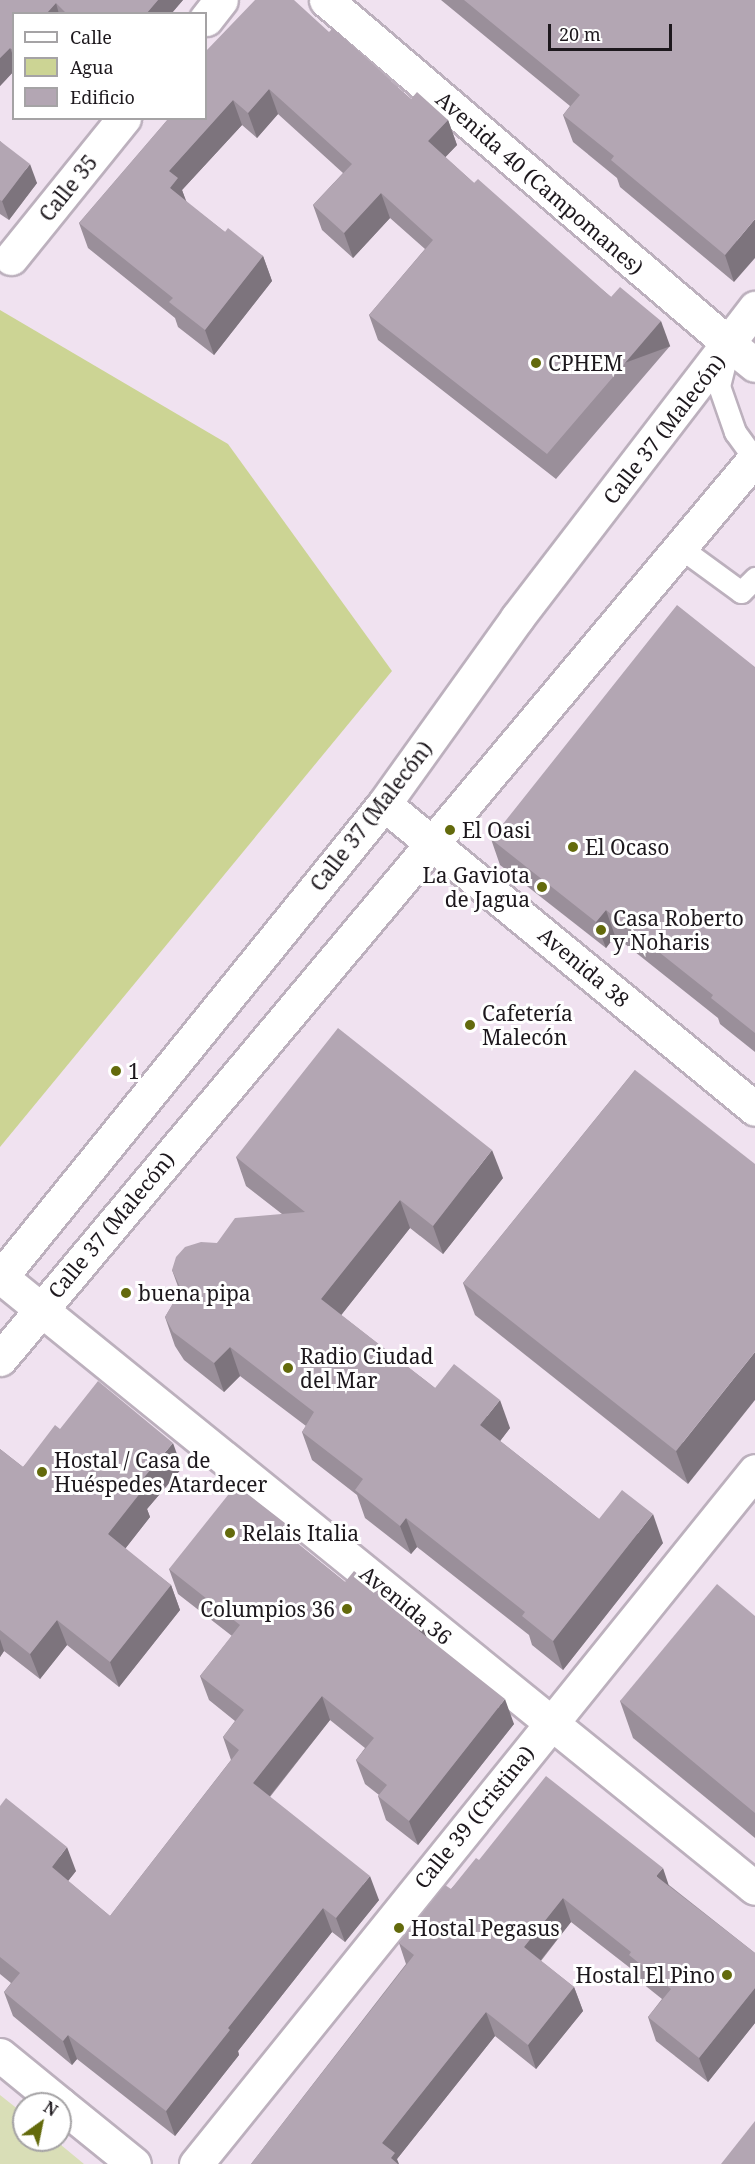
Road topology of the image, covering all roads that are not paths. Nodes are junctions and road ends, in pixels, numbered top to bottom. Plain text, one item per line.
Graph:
1 (221, 0) edge
2 (326, 0) edge
3 (207, 18) edge
4 (122, 120) edge
5 (11, 258) dead end
6 (755, 308) edge
7 (729, 344) junction
8 (755, 365) edge
9 (755, 459) edge
10 (678, 546) junction
11 (755, 578) edge
12 (384, 804) junction
13 (432, 843) junction
14 (755, 1109) edge
15 (0, 1278) edge
16 (41, 1308) junction
17 (0, 1359) edge
18 (755, 1471) edge
19 (550, 1722) junction
20 (755, 1888) edge
21 (0, 2055) edge
22 (45, 2092) edge
23 (72, 2114) edge
24 (134, 2164) edge
25 (196, 2164) edge

1 - 3 street
2 - 7 street, Avenida 40 (Campomanes)
4 - 5 street, Calle 35
6 - 7 street, Calle 37 (Malecón)
7 - 8 street, Avenida 40 (Campomanes)
7 - 9 lane
7 - 12 street, Calle 37 (Malecón)
9 - 10 street, Calle 37 (Malecón)
10 - 11 lane
10 - 13 street, Calle 37 (Malecón)
12 - 13 street, Avenida 38
12 - 15 street, Calle 37 (Malecón)
13 - 14 street, Avenida 38
13 - 16 street, Calle 37 (Malecón)
15 - 16 street, Avenida 36
16 - 17 street, Calle 37 (Malecón)
16 - 19 street, Avenida 36
18 - 19 street, Calle 39 (Cristina)
19 - 20 street, Avenida 36
19 - 25 street, Calle 39 (Cristina)
21 - 22 street
23 - 24 street

